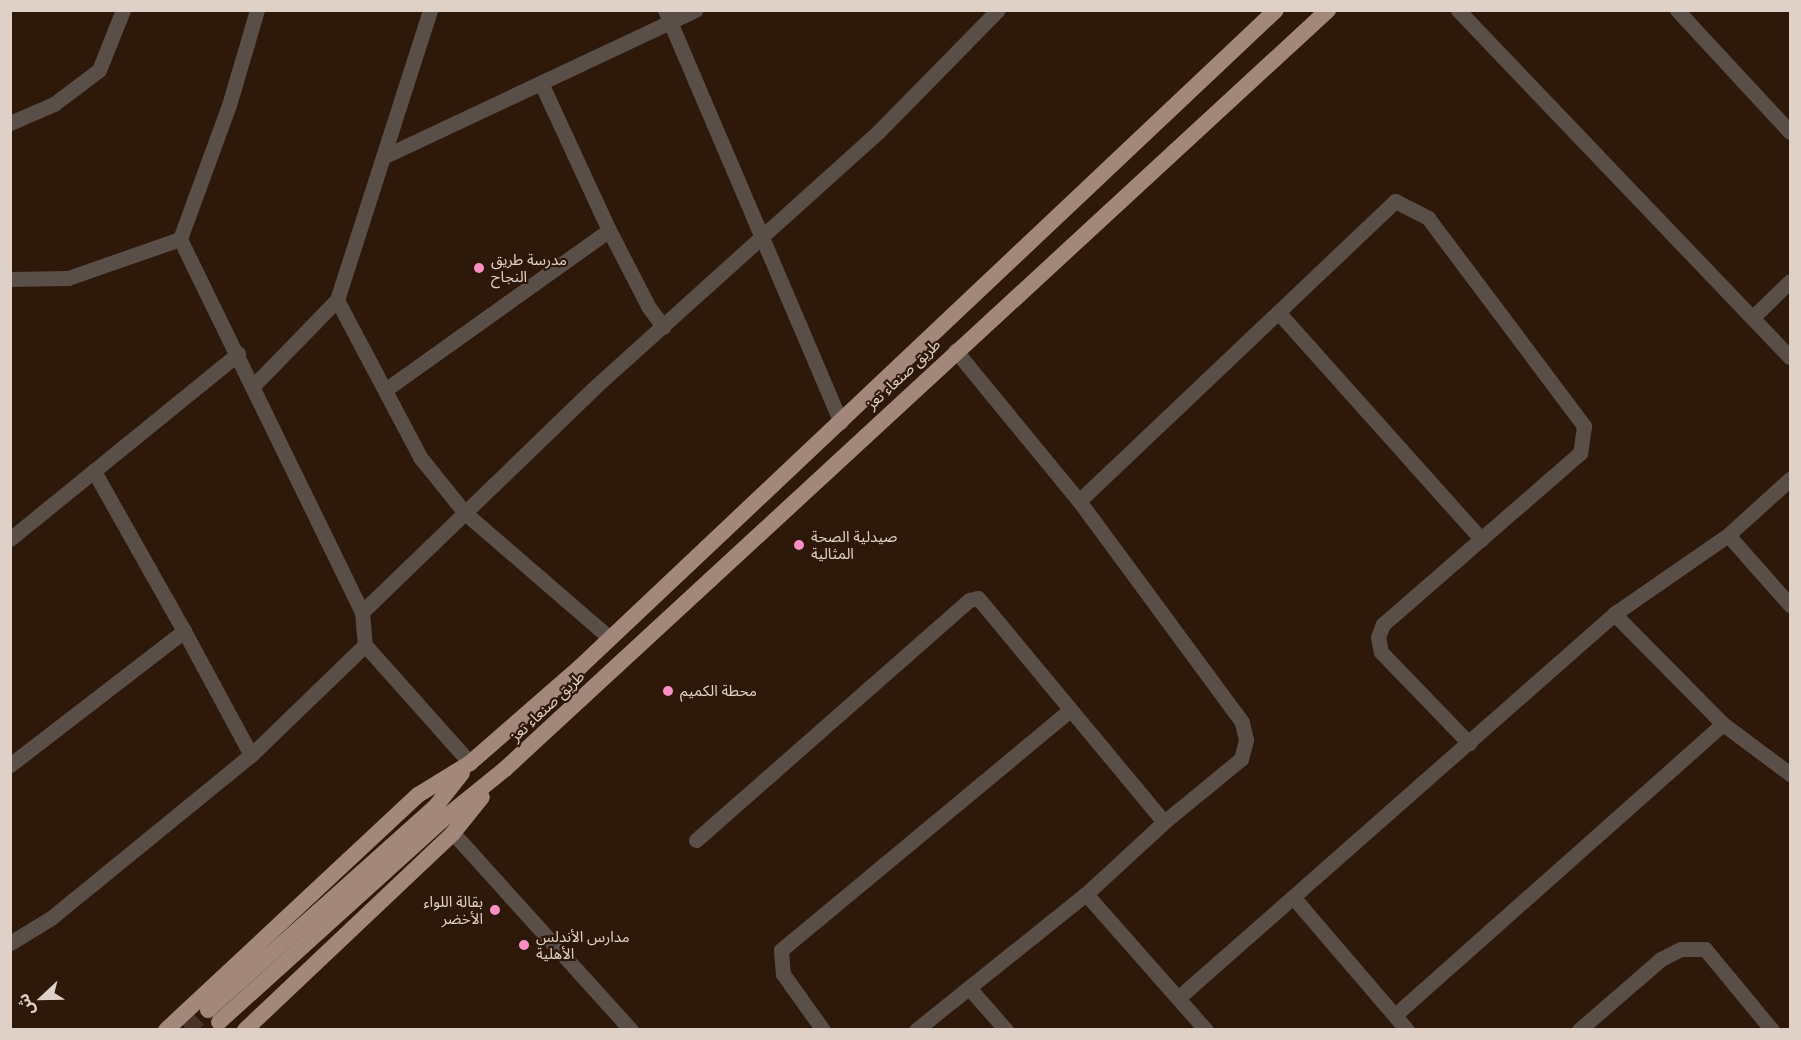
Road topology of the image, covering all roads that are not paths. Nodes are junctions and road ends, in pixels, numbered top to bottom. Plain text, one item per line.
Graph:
1 (123, 10) edge
2 (257, 10) edge
3 (430, 10) edge
4 (695, 10) edge
5 (998, 10) edge
6 (1276, 10) edge
7 (1328, 10) edge
8 (1458, 10) edge
9 (1677, 10) edge
10 (668, 16) edge
11 (541, 83) junction
12 (10, 123) edge
13 (1791, 132) edge
14 (386, 156) junction
15 (609, 230) junction
16 (762, 236) junction
17 (180, 239) junction
18 (11, 276) edge
19 (1791, 282) edge
20 (337, 300) junction
21 (1278, 312) junction
22 (1754, 316) junction
23 (662, 327) junction
24 (955, 350) junction
25 (238, 354) junction
26 (1791, 357) edge
27 (254, 386) junction
28 (385, 390) junction
29 (841, 422) junction
30 (94, 471) junction
31 (1791, 479) edge
32 (1079, 501) junction
33 (465, 513) junction
34 (1728, 535) junction
35 (10, 539) edge
36 (1481, 539) junction
37 (651, 597) junction
38 (1791, 605) edge
39 (362, 612) junction
40 (1614, 615) junction
41 (669, 618) junction
42 (184, 631) junction
43 (610, 638) junction
44 (365, 645) junction
45 (1070, 710) junction
46 (1723, 724) junction
47 (1469, 743) junction
48 (251, 755) junction
49 (470, 763) junction
50 (10, 765) edge
51 (506, 769) junction
52 (1791, 774) edge
53 (1164, 822) junction
54 (453, 832) junction
55 (696, 840) dead end
56 (1086, 894) junction
57 (1293, 897) junction
58 (10, 943) edge
59 (970, 988) junction
60 (1178, 998) junction
61 (1395, 1015) junction
62 (165, 1029) edge
63 (245, 1029) edge
64 (631, 1029) edge
65 (823, 1029) edge
66 (916, 1029) edge
67 (1006, 1029) edge
68 (1206, 1029) edge
69 (1407, 1029) edge
70 (1580, 1029) edge
71 (1772, 1029) edge

1 - 12 street
2 - 17 street
3 - 14 street
4 - 10 street
5 - 16 street
6 - 29 highway, طريق صنعاء تعز
7 - 24 highway, طريق صنعاء تعز
8 - 22 street
9 - 13 street
10 - 11 street
10 - 16 street
11 - 14 street
11 - 15 street
14 - 20 street
15 - 23 street
15 - 28 street
16 - 23 street
16 - 29 street
17 - 18 street
17 - 25 street
19 - 22 street
20 - 27 street
20 - 28 street
21 - 32 street
21 - 36 street
21 - 36 street
22 - 26 street
23 - 33 street
24 - 32 street
24 - 41 highway, طريق صنعاء تعز
25 - 27 street
25 - 30 street
27 - 39 street
28 - 33 street
29 - 37 highway, طريق صنعاء تعز
30 - 35 street
30 - 42 street
31 - 34 street
32 - 53 street
33 - 39 street
33 - 43 street
34 - 38 street
34 - 40 street
36 - 47 street
37 - 41 highway
37 - 43 highway, طريق صنعاء تعز
39 - 44 street
40 - 46 street
40 - 47 street
41 - 51 highway, طريق صنعاء تعز
42 - 48 street
42 - 50 street
43 - 49 highway, طريق صنعاء تعز
44 - 48 street
44 - 49 street
45 - 53 street
45 - 55 street
45 - 65 street
46 - 52 street
46 - 61 street
47 - 57 street
48 - 58 street
49 - 51 highway, طريق صنعاء تعز
49 - 62 highway, طريق صنعاء تعز
51 - 54 highway, طريق صنعاء تعز
53 - 56 street
54 - 63 highway, طريق صنعاء تعز
54 - 64 street
56 - 59 street
56 - 60 street
57 - 60 street
57 - 61 street
59 - 66 street
59 - 67 street
60 - 68 street
61 - 69 street
70 - 71 street

